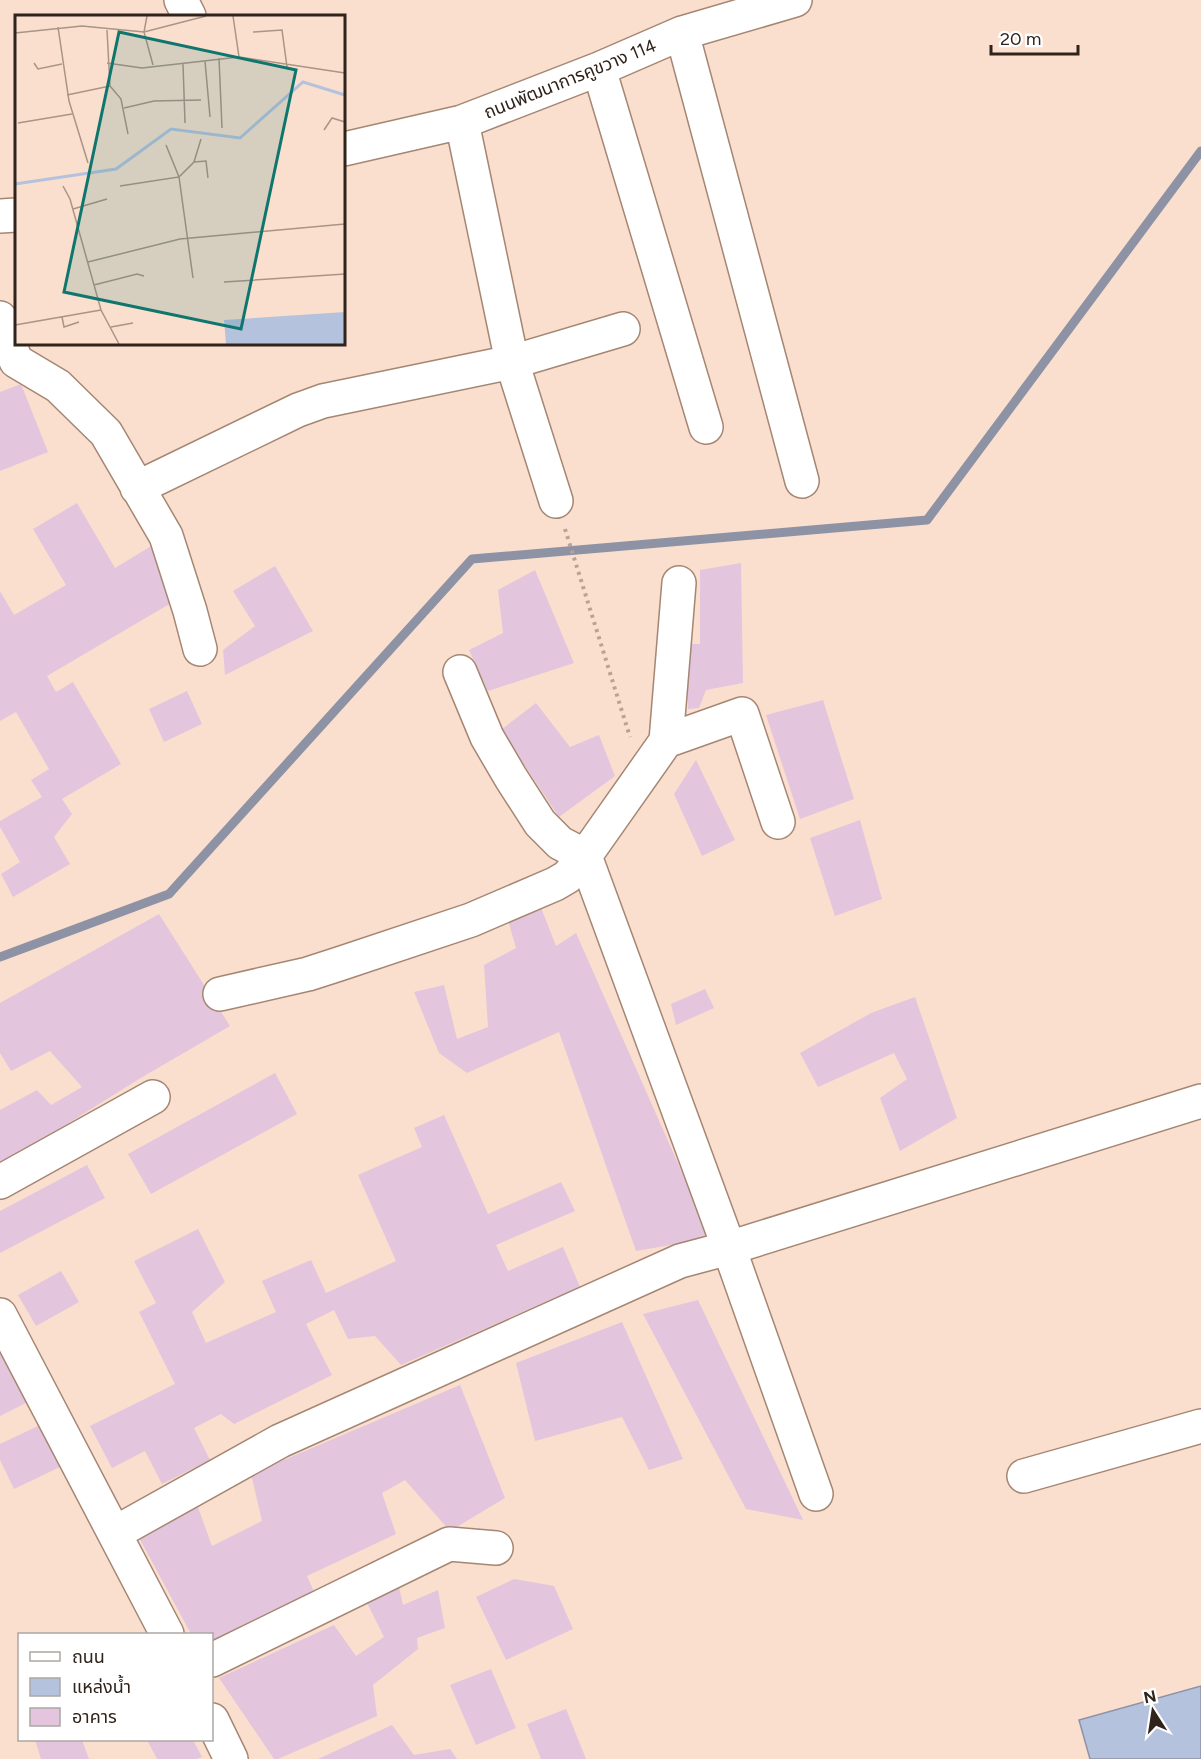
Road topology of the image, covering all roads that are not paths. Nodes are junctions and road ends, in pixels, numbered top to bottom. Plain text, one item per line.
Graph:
1 (181, 0) edge
2 (795, 0) edge
3 (188, 15) edge
4 (682, 33) junction
5 (599, 69) junction
6 (462, 122) junction
7 (345, 149) edge
8 (15, 215) edge
9 (0, 216) edge
10 (0, 318) edge
11 (624, 329) dead end
12 (512, 362) junction
13 (8, 365) edge
14 (706, 427) dead end
15 (802, 481) dead end
16 (137, 488) junction
17 (556, 501) dead end
18 (679, 583) dead end
19 (201, 649) dead end
20 (460, 672) dead end
21 (666, 741) junction
22 (777, 822) dead end
23 (585, 856) junction
24 (220, 994) dead end
25 (153, 1097) dead end
26 (1201, 1101) edge
27 (0, 1182) edge
28 (729, 1248) junction
29 (0, 1315) edge
30 (1201, 1426) edge
31 (1024, 1476) dead end
32 (816, 1494) dead end
33 (115, 1533) junction
34 (495, 1548) dead end
35 (166, 1633) edge
36 (213, 1660) edge
37 (213, 1722) edge
38 (231, 1759) edge

1 - 3 street
2 - 4 street, ถนนพัฒนาการคูขวาง 114
4 - 5 street, ถนนพัฒนาการคูขวาง 114
4 - 15 street
5 - 6 street, ถนนพัฒนาการคูขวาง 114
5 - 14 street
6 - 7 street, ถนนพัฒนาการคูขวาง 114
6 - 12 street
8 - 9 street
10 - 13 street
11 - 12 street
12 - 16 street
12 - 17 street
13 - 16 street
16 - 19 street
18 - 21 street
20 - 23 street
21 - 22 street
21 - 23 street
23 - 24 street
23 - 28 street
25 - 27 street
26 - 28 street
28 - 32 street
28 - 33 street
29 - 33 street
30 - 31 street
33 - 35 street
34 - 36 street
37 - 38 street

